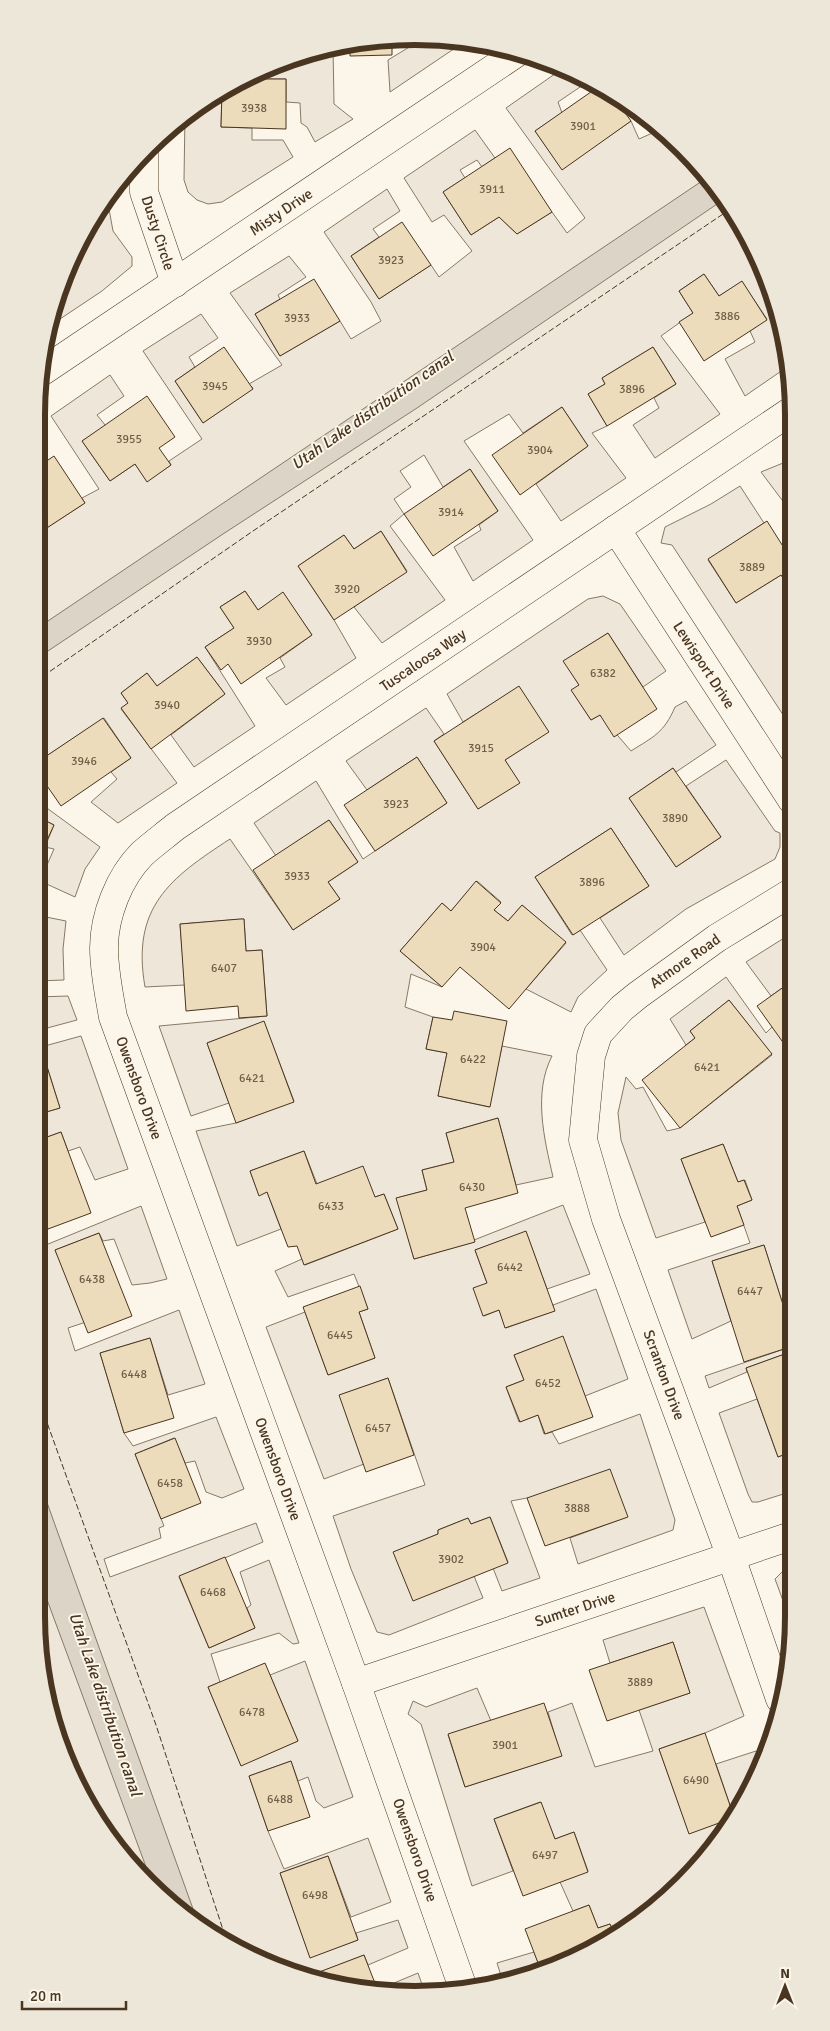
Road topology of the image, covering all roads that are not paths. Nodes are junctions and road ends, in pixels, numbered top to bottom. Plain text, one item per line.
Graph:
1 (510, 58) edge
2 (144, 163) edge
3 (175, 283) junction
4 (48, 369) edge
5 (785, 415) edge
6 (616, 529) junction
7 (785, 789) edge
8 (785, 896) edge
9 (104, 947) joint
10 (593, 1046) joint
11 (785, 1538) edge
12 (731, 1557) junction
13 (356, 1683) junction
14 (777, 1691) edge
15 (461, 1983) edge

1 - 3 street, Misty Drive
2 - 3 street, Dusty Circle
3 - 4 street, Misty Drive
5 - 6 street, Tuscaloosa Way
6 - 7 street, Lewisport Drive
6 - 9 street, Tuscaloosa Way
8 - 10 street, Atmore Road
9 - 13 street, Owensboro Drive
10 - 12 street, Scranton Drive
11 - 12 street, Sumter Drive
12 - 13 street, Sumter Drive
12 - 14 street, Scranton Drive
13 - 15 street, Owensboro Drive

